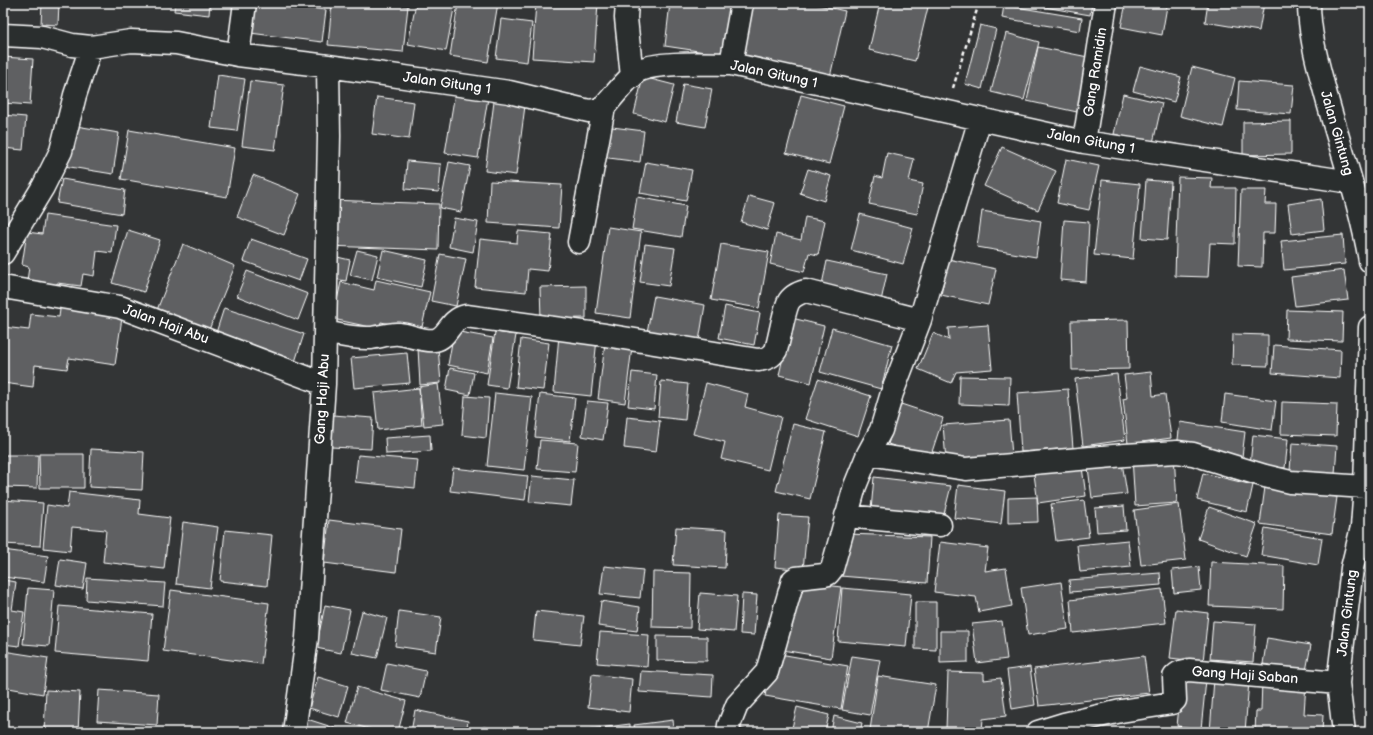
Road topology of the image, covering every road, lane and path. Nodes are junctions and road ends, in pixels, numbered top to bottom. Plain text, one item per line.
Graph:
1 (245, 3) edge
2 (627, 3) edge
3 (742, 3) edge
4 (979, 3) edge
5 (1106, 3) edge
6 (1309, 3) edge
7 (3, 35) edge
8 (91, 47) junction
9 (238, 55) junction
10 (731, 64) junction
11 (328, 66) junction
12 (632, 77) junction
13 (604, 107) junction
14 (946, 112) junction
15 (980, 119) junction
16 (1084, 142) junction
17 (1351, 182) junction
18 (579, 242) dead end
19 (3, 253) edge
20 (1370, 261) edge
21 (3, 287) edge
22 (920, 320) junction
23 (1370, 327) edge
24 (325, 332) junction
25 (324, 384) junction
26 (868, 454) junction
27 (1365, 487) junction
28 (846, 516) junction
29 (940, 525) dead end
30 (1338, 683) junction
31 (294, 732) edge
32 (728, 732) edge
33 (1038, 732) edge
34 (1344, 732) edge

1 - 9 street
2 - 12 street
3 - 10 street
4 - 14 path
5 - 16 street, Gang Ramidin
6 - 17 street, Jalan Gintung
7 - 8 street, Jalan Gitung 1
8 - 9 street, Jalan Gitung 1
8 - 19 street
9 - 11 street, Jalan Gitung 1
10 - 12 street, Jalan Gitung 1
10 - 14 street, Jalan Gitung 1
11 - 13 street, Jalan Gitung 1
11 - 24 street, Gang Haji Abu
12 - 13 street, Jalan Gitung 1
13 - 18 street
14 - 15 street, Jalan Gitung 1
15 - 16 street, Jalan Gitung 1
15 - 22 street
16 - 17 street, Jalan Gitung 1
17 - 20 street, Jalan Gintung
21 - 25 street, Jalan Haji Abu
22 - 24 street
22 - 26 street
23 - 27 street, Jalan Gintung
24 - 25 street, Gang Haji Abu
25 - 31 street, Gang Haji Abu
26 - 27 street
26 - 28 street
27 - 30 street, Jalan Gintung
28 - 29 street
28 - 32 street
30 - 33 street, Gang Haji Saban
30 - 34 street, Jalan Gintung

